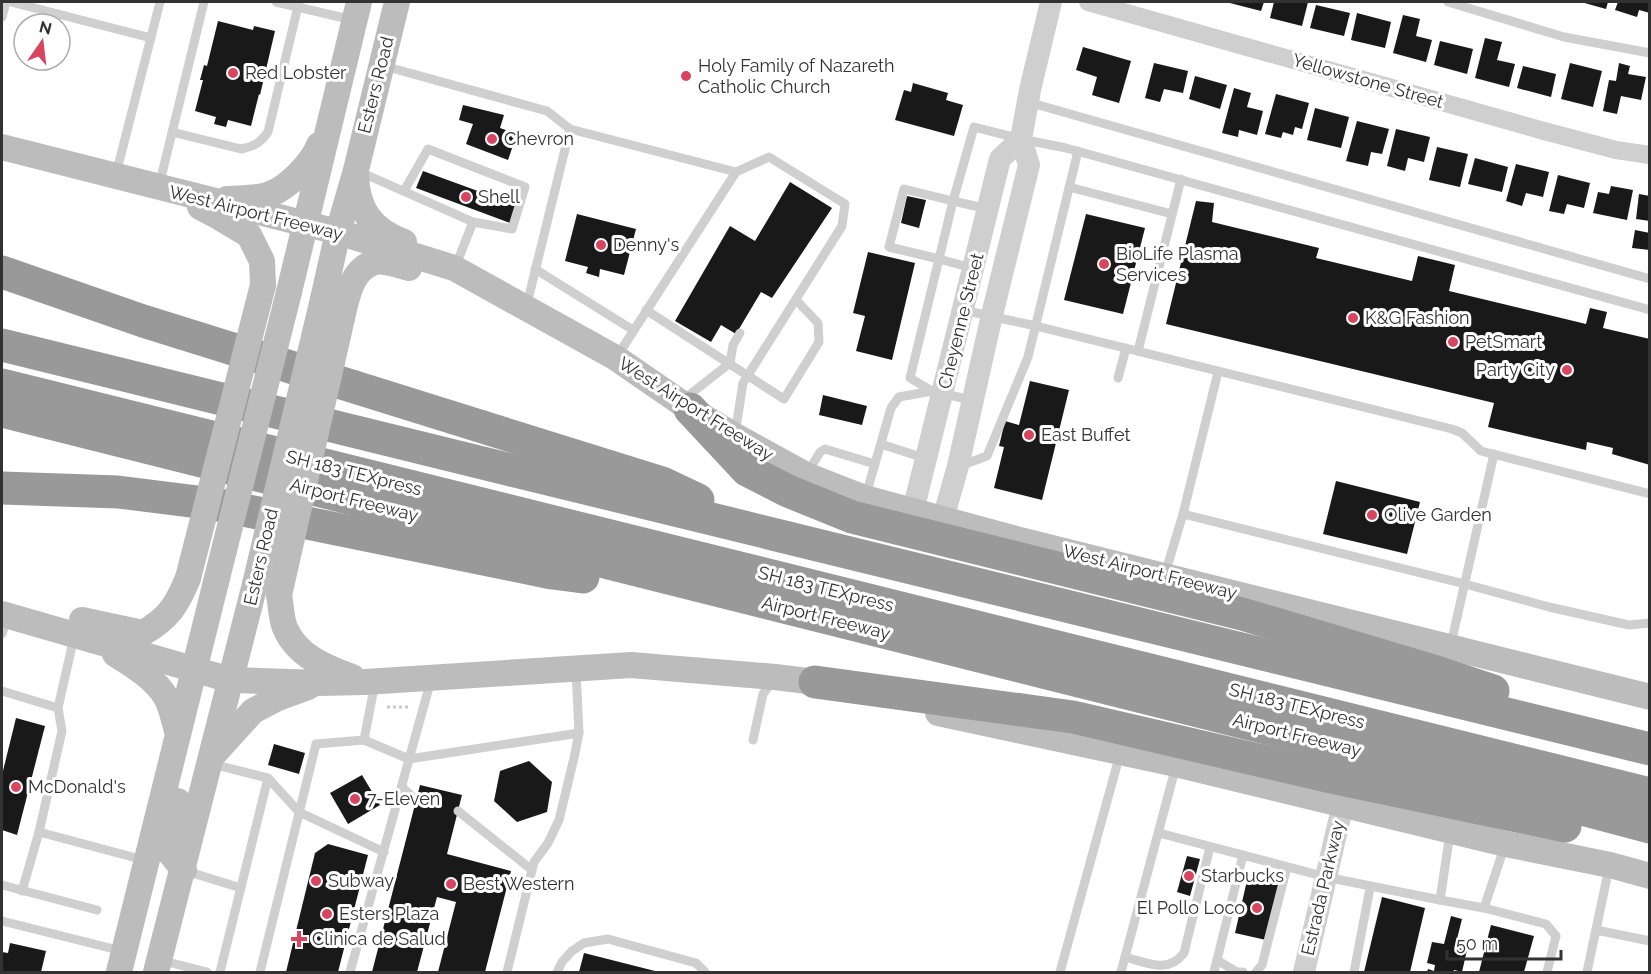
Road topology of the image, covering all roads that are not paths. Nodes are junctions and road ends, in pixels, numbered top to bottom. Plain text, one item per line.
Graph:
1 (6, 2) edge
2 (11, 2) edge
3 (160, 2) edge
4 (204, 2) edge
5 (276, 2) edge
6 (397, 2) edge
7 (1051, 2) edge
8 (1088, 2) edge
9 (1448, 2) edge
10 (299, 4) edge
11 (357, 11) edge
12 (2, 17) edge
13 (151, 38) junction
14 (1650, 53) edge
15 (380, 65) junction
16 (1028, 102) junction
17 (332, 115) junction
18 (570, 129) junction
19 (172, 132) junction
20 (1022, 139) junction
21 (2, 147) edge
22 (1077, 151) junction
23 (1650, 155) edge
24 (356, 170) junction
25 (736, 172) junction
26 (115, 177) junction
27 (1181, 179) junction
28 (1069, 187) junction
29 (159, 188) junction
30 (404, 191) junction
31 (205, 199) junction
32 (953, 201) junction
33 (988, 209) junction
34 (1172, 214) junction
35 (473, 222) junction
36 (305, 224) junction
37 (338, 232) junction
38 (939, 259) junction
39 (454, 268) junction
40 (974, 268) junction
41 (536, 269) junction
42 (2, 272) edge
43 (1650, 279) edge
44 (796, 300) junction
45 (526, 307) junction
46 (646, 310) junction
47 (963, 310) junction
48 (1650, 310) edge
49 (992, 315) junction
50 (1036, 326) junction
51 (633, 330) junction
52 (764, 330) dead end
53 (2, 332) edge
54 (740, 333) dead end
55 (773, 336) junction
56 (2, 345) edge
57 (1126, 348) junction
58 (1138, 351) junction
59 (616, 358) junction
60 (57, 359) junction
61 (730, 363) junction
62 (2, 370) edge
63 (1218, 372) junction
64 (748, 375) junction
65 (1118, 378) dead end
66 (2, 385) edge
67 (938, 392) junction
68 (974, 401) junction
69 (685, 406) junction
70 (2, 411) edge
71 (735, 436) junction
72 (881, 444) junction
73 (1494, 454) junction
74 (927, 458) junction
75 (875, 464) junction
76 (958, 466) junction
77 (806, 475) junction
78 (2, 488) edge
79 (1650, 494) edge
80 (865, 498) junction
81 (913, 511) junction
82 (1183, 514) junction
83 (943, 519) junction
84 (763, 530) junction
85 (1165, 576) junction
86 (1465, 584) junction
87 (718, 592) junction
88 (3, 615) edge
89 (1650, 623) edge
90 (83, 638) junction
91 (1450, 647) junction
92 (194, 669) junction
93 (576, 669) junction
94 (775, 677) junction
95 (431, 678) junction
96 (231, 680) junction
97 (370, 682) junction
98 (814, 682) junction
99 (319, 684) junction
100 (2, 691) edge
101 (1650, 696) edge
102 (58, 708) junction
103 (1552, 725) junction
104 (579, 734) junction
105 (364, 740) junction
106 (753, 740) dead end
107 (176, 741) junction
108 (1650, 749) edge
109 (1120, 751) junction
110 (409, 759) junction
111 (210, 761) junction
112 (1176, 764) junction
113 (1454, 775) junction
114 (268, 778) junction
115 (1650, 779) edge
116 (402, 787) junction
117 (1650, 794) edge
118 (416, 800) dead end
119 (1343, 804) junction
120 (1650, 804) edge
121 (458, 811) dead end
122 (299, 812) junction
123 (1650, 827) edge
124 (1450, 830) junction
125 (39, 832) junction
126 (1160, 833) junction
127 (1650, 842) edge
128 (1506, 844) junction
129 (1210, 846) junction
130 (384, 852) junction
131 (1243, 855) junction
132 (147, 860) junction
133 (1610, 865) junction
134 (1287, 867) junction
135 (184, 870) junction
136 (532, 870) junction
137 (1650, 876) edge
138 (1326, 877) junction
139 (2, 885) edge
140 (241, 888) junction
141 (1370, 888) junction
142 (22, 891) junction
143 (1440, 900) junction
144 (1484, 908) junction
145 (97, 910) dead end
146 (2, 921) edge
147 (1596, 930) junction
148 (1650, 941) edge
149 (1125, 957) junction
150 (1217, 960) junction
151 (121, 962) edge
152 (158, 966) edge
153 (1588, 968) edge
154 (195, 971) edge
155 (207, 972) edge
156 (220, 972) edge
157 (260, 972) edge
158 (350, 972) edge
159 (507, 972) edge
160 (557, 972) edge
161 (705, 972) edge
162 (1060, 972) edge
163 (1121, 972) edge
164 (1214, 972) edge
165 (1244, 972) edge
166 (1256, 972) edge
167 (1304, 972) edge
168 (1354, 972) edge
169 (1547, 972) edge
170 (1596, 972) edge

1 - 12 lane
2 - 13 lane
3 - 13 lane
4 - 19 lane
5 - 10 lane
6 - 15 main road, Esters Road
7 - 16 street, Cheyenne Street
8 - 23 street, Yellowstone Street
9 - 14 lane
10 - 11 lane
10 - 19 lane
11 - 17 main road, Esters Road
13 - 26 lane
15 - 18 lane
15 - 24 main road, Esters Road
16 - 20 street, Cheyenne Street
16 - 43 lane
17 - 31 main road
17 - 36 main road, Esters Road
18 - 25 lane
18 - 41 lane
19 - 29 lane
20 - 22 lane
20 - 32 lane
20 - 33 street, Cheyenne Street
20 - 49 street, Cheyenne Street
21 - 26 main road, West Airport Freeway
22 - 27 lane
22 - 28 lane
24 - 30 lane
24 - 37 main road, Esters Road
24 - 39 main road
25 - 44 lane
25 - 46 lane
26 - 29 main road, West Airport Freeway
27 - 34 lane
27 - 48 lane
28 - 34 lane
28 - 50 lane
29 - 31 main road, West Airport Freeway
29 - 88 main road, bridge
30 - 35 lane
30 - 35 lane
31 - 36 main road, West Airport Freeway
32 - 33 lane
32 - 38 lane
32 - 38 lane
33 - 40 street, Cheyenne Street
34 - 58 lane
35 - 39 lane
36 - 37 main road, West Airport Freeway
36 - 92 main road, Esters Road, bridge
37 - 39 main road, West Airport Freeway
37 - 96 main road, Esters Road, bridge
38 - 40 lane
38 - 67 lane
39 - 45 main road, West Airport Freeway
39 - 97 main road, bridge
40 - 47 street, Cheyenne Street
41 - 45 lane
41 - 51 lane
42 - 84 highway
44 - 55 lane
44 - 64 lane
45 - 59 main road, West Airport Freeway
46 - 51 lane
46 - 61 lane
47 - 49 lane
47 - 67 street, Cheyenne Street
49 - 50 lane
49 - 68 street, Cheyenne Street
50 - 57 lane
50 - 76 lane
51 - 59 lane
52 - 55 lane
53 - 60 highway
54 - 61 lane
55 - 64 lane
56 - 60 highway
57 - 58 lane
57 - 65 lane
58 - 63 lane
59 - 69 main road, West Airport Freeway
60 - 84 highway
61 - 64 lane
61 - 69 lane
62 - 115 highway, SH 183 TEXpress
63 - 73 lane
63 - 82 lane
64 - 71 lane
66 - 117 highway, SH 183 TEXpress
67 - 68 lane
67 - 72 lane
67 - 74 street, Cheyenne Street
68 - 76 street, Cheyenne Street
69 - 71 main road, West Airport Freeway
69 - 103 highway
70 - 87 highway, Airport Freeway
71 - 77 main road, West Airport Freeway
72 - 74 lane
72 - 75 lane
73 - 79 lane
73 - 86 lane
74 - 81 street, Cheyenne Street
75 - 77 lane
75 - 80 lane
76 - 83 street, Cheyenne Street
77 - 80 main road, West Airport Freeway
78 - 87 highway
80 - 81 main road, West Airport Freeway
81 - 83 main road, West Airport Freeway
82 - 85 lane
82 - 86 lane
83 - 85 main road, West Airport Freeway
84 - 103 highway
85 - 91 main road, West Airport Freeway
86 - 89 lane
86 - 91 lane
87 - 113 highway, Airport Freeway
88 - 90 main road
90 - 92 main road
90 - 102 lane
90 - 107 main road
91 - 101 main road, West Airport Freeway
92 - 96 main road
92 - 107 main road, Esters Road
93 - 94 main road
93 - 95 main road
93 - 104 lane
94 - 98 main road
94 - 106 lane
95 - 97 main road
95 - 110 lane
96 - 99 main road
96 - 111 main road, Esters Road
97 - 99 main road
97 - 105 lane
98 - 109 main road
98 - 127 highway
99 - 111 main road
100 - 102 lane
102 - 125 lane
103 - 108 highway
104 - 110 lane
104 - 136 lane
105 - 110 lane
105 - 122 lane
107 - 132 main road, Esters Road
107 - 135 main road
109 - 112 main road
109 - 162 lane
110 - 116 lane
111 - 114 lane
111 - 135 main road, Esters Road
112 - 119 main road
112 - 126 lane
113 - 120 highway
113 - 123 highway, Airport Freeway
114 - 122 lane
114 - 140 lane
116 - 118 lane
116 - 130 lane
119 - 124 main road
119 - 138 street, Estrada Parkway
121 - 136 lane
122 - 130 lane
122 - 157 lane
124 - 128 main road
124 - 143 lane
125 - 132 lane
125 - 142 lane
126 - 129 lane
126 - 149 lane
128 - 133 main road
128 - 144 lane
129 - 131 lane
129 - 149 lane
130 - 158 lane
131 - 134 lane
131 - 150 lane
132 - 135 main road
132 - 151 main road, Esters Road
133 - 137 main road
133 - 147 lane
134 - 138 lane
134 - 166 lane
135 - 140 lane
135 - 152 main road, Esters Road
136 - 159 lane
138 - 141 lane
138 - 167 street, Estrada Parkway
139 - 142 lane
140 - 156 lane
141 - 143 lane
141 - 168 lane
142 - 145 lane
143 - 144 lane
144 - 169 lane
146 - 151 lane
147 - 148 lane
147 - 153 lane
149 - 163 lane
150 - 164 lane
150 - 165 lane
152 - 154 lane
153 - 170 lane
154 - 155 lane
160 - 161 lane

